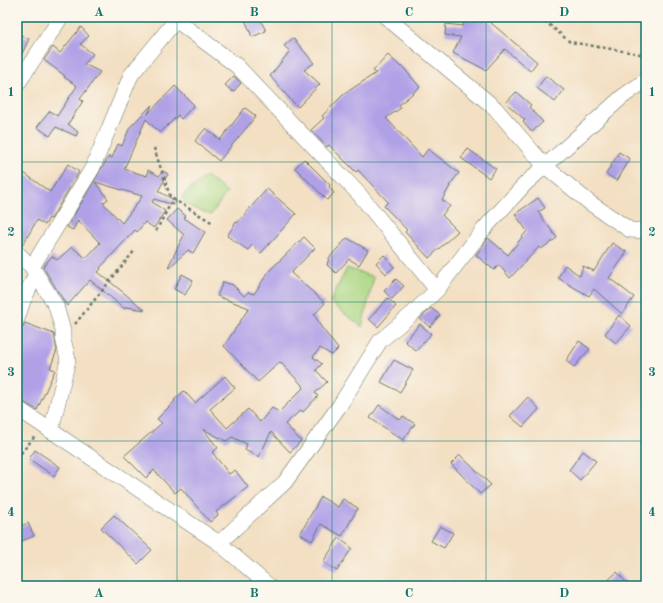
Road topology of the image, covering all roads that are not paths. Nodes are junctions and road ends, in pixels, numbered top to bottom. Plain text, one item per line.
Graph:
1 (60, 17) edge
2 (386, 17) edge
3 (177, 19) edge
4 (646, 80) edge
5 (17, 85) edge
6 (545, 166) junction
7 (646, 231) edge
8 (17, 253) edge
9 (34, 270) junction
10 (437, 290) junction
11 (17, 319) edge
12 (17, 408) edge
13 (47, 428) junction
14 (218, 543) junction
15 (269, 586) edge

1 - 5 street
2 - 6 street
3 - 9 street
3 - 10 street
4 - 6 street
6 - 7 street
6 - 10 street
8 - 9 street
9 - 11 street
9 - 13 street
10 - 14 street
12 - 13 street
13 - 14 street
14 - 15 street

